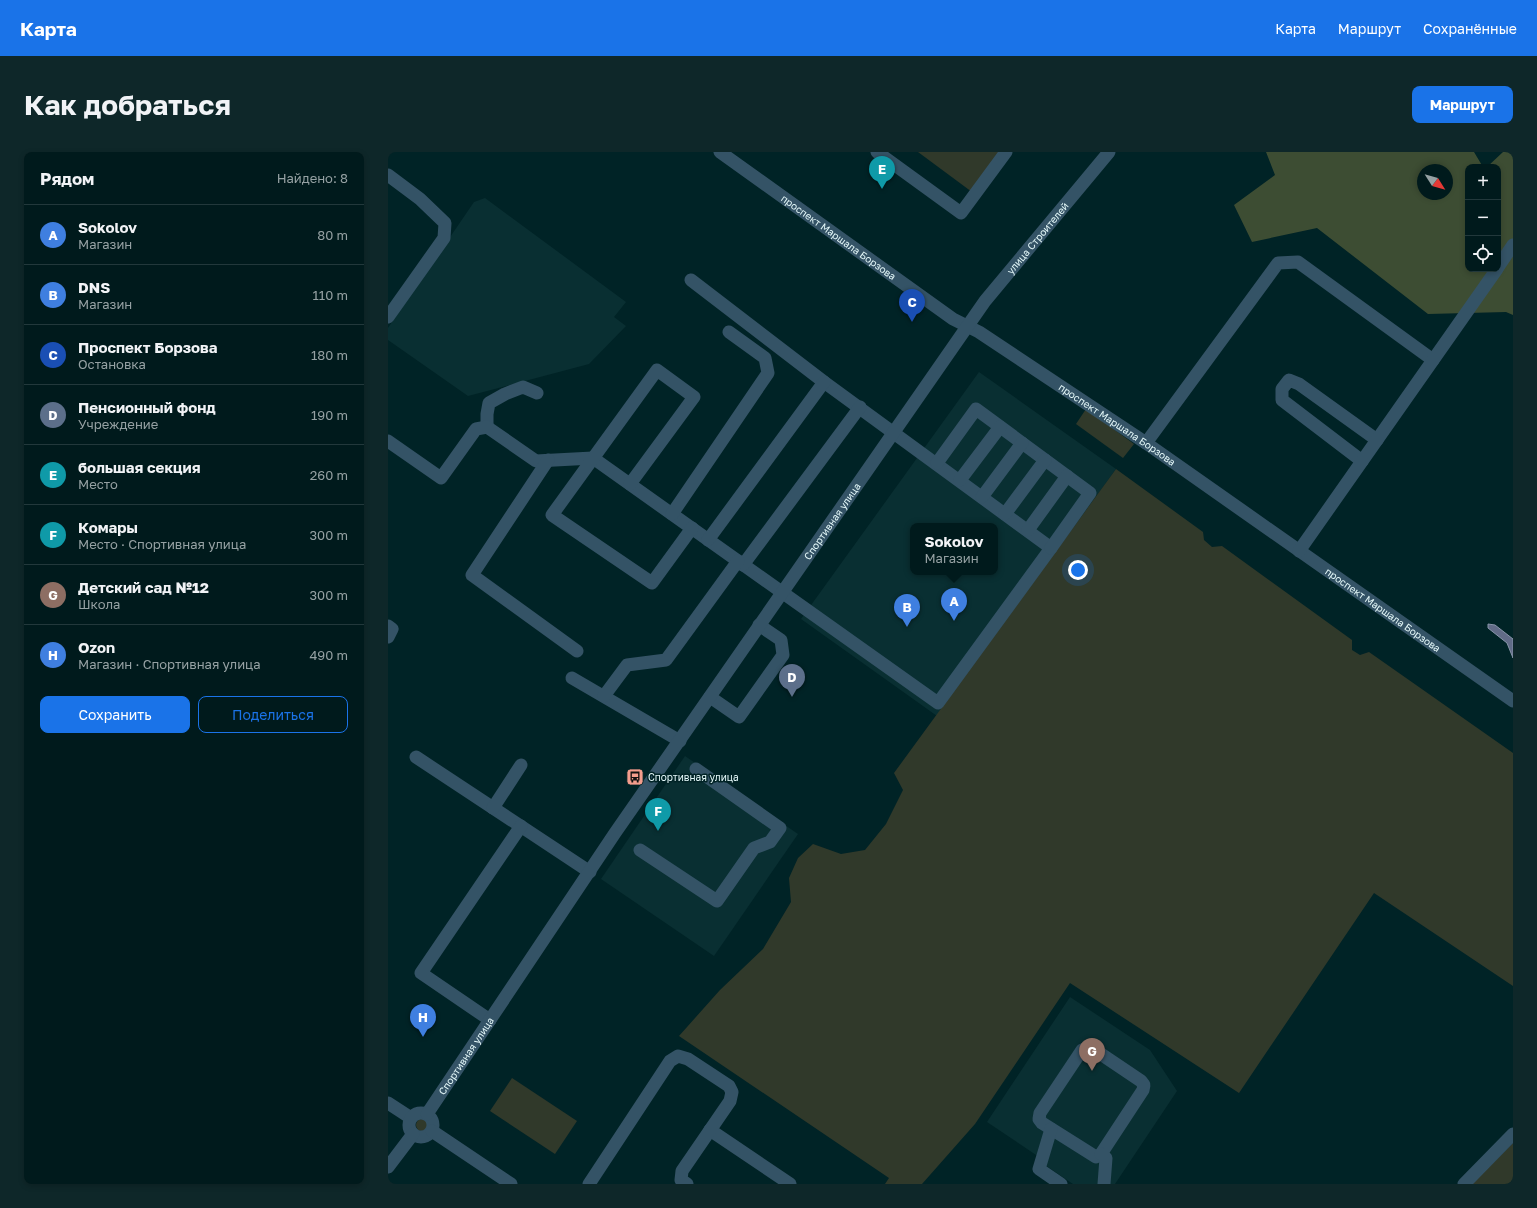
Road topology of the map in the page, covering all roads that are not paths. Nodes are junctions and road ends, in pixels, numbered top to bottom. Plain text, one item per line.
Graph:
1 (877, 152) edge
2 (1006, 152) edge
3 (1108, 152) edge
4 (724, 153) edge
5 (388, 175) edge
6 (1513, 245) edge
7 (1501, 263) edge
8 (1495, 272) edge
9 (690, 280) dead end
10 (388, 317) edge
11 (968, 326) junction
12 (729, 332) dead end
13 (1433, 360) junction
14 (824, 382) junction
15 (537, 392) dead end
16 (860, 407) junction
17 (487, 427) junction
18 (1000, 427) junction
19 (894, 432) junction
20 (1377, 440) junction
21 (388, 441) edge
22 (1022, 443) junction
23 (1146, 443) junction
24 (593, 458) junction
25 (548, 460) junction
26 (1045, 460) junction
27 (1362, 461) junction
28 (937, 463) junction
29 (1066, 476) junction
30 (960, 480) junction
31 (630, 484) junction
32 (982, 497) junction
33 (672, 514) junction
34 (1005, 514) junction
35 (692, 528) junction
36 (1028, 530) junction
37 (708, 540) junction
38 (1051, 548) junction
39 (1299, 551) junction
40 (741, 563) junction
41 (782, 592) junction
42 (388, 626) edge
43 (759, 626) junction
44 (388, 637) edge
45 (577, 651) dead end
46 (572, 678) dead end
47 (604, 696) junction
48 (710, 697) junction
49 (1513, 701) edge
50 (680, 741) junction
51 (416, 757) dead end
52 (521, 765) dead end
53 (696, 769) dead end
54 (493, 808) junction
55 (520, 826) junction
56 (640, 850) dead end
57 (590, 872) junction
58 (490, 1020) junction
59 (388, 1103) edge
60 (427, 1114) junction
61 (411, 1118) junction
62 (1051, 1129) junction
63 (710, 1130) junction
64 (432, 1131) junction
65 (413, 1134) junction
66 (1513, 1134) edge
67 (1101, 1154) junction
68 (388, 1167) edge
69 (511, 1184) edge
70 (590, 1184) edge
71 (687, 1184) edge
72 (790, 1184) edge
73 (1061, 1184) edge
74 (1104, 1184) edge
75 (1464, 1184) edge

1 - 2 street
3 - 11 street, улица Строителей
4 - 11 street, проспект Маршала Борзова
5 - 10 street
6 - 7 street
8 - 13 street
9 - 14 street
11 - 19 street, Спортивная улица
11 - 23 street, проспект Маршала Борзова
12 - 33 street
13 - 20 street
13 - 23 street
14 - 16 street
14 - 37 street
15 - 17 street
16 - 19 street
16 - 40 street
17 - 21 street
17 - 25 street
18 - 22 street
18 - 28 street
18 - 30 street
19 - 28 street
19 - 41 street, Спортивная улица
20 - 27 street
20 - 27 street
22 - 26 street
22 - 32 street
23 - 39 street, проспект Маршала Борзова
24 - 25 street
24 - 31 street
24 - 31 street
24 - 35 street
25 - 45 street
26 - 29 street
26 - 34 street
27 - 39 street
28 - 30 street
29 - 36 street
29 - 38 street
30 - 32 street
31 - 33 street
32 - 34 street
33 - 35 street
34 - 36 street
35 - 37 street
36 - 38 street
37 - 40 street
38 - 41 street
39 - 49 street, проспект Маршала Борзова
40 - 41 street
40 - 47 street
41 - 43 street, Спортивная улица
42 - 44 street
43 - 48 street, Спортивная улица
43 - 48 street
46 - 47 street
47 - 50 street
48 - 50 street, Спортивная улица
50 - 57 street, Спортивная улица
51 - 54 street
52 - 54 street
53 - 56 street
54 - 55 street
55 - 57 street
55 - 58 street
57 - 58 street, Спортивная улица
58 - 60 street, Спортивная улица
59 - 61 street
60 - 61 street
60 - 64 street
61 - 65 street
62 - 67 street
62 - 67 street
62 - 73 street
63 - 70 street
63 - 71 street
63 - 72 street
64 - 65 street
64 - 69 street
65 - 68 street
66 - 75 street
67 - 74 street

